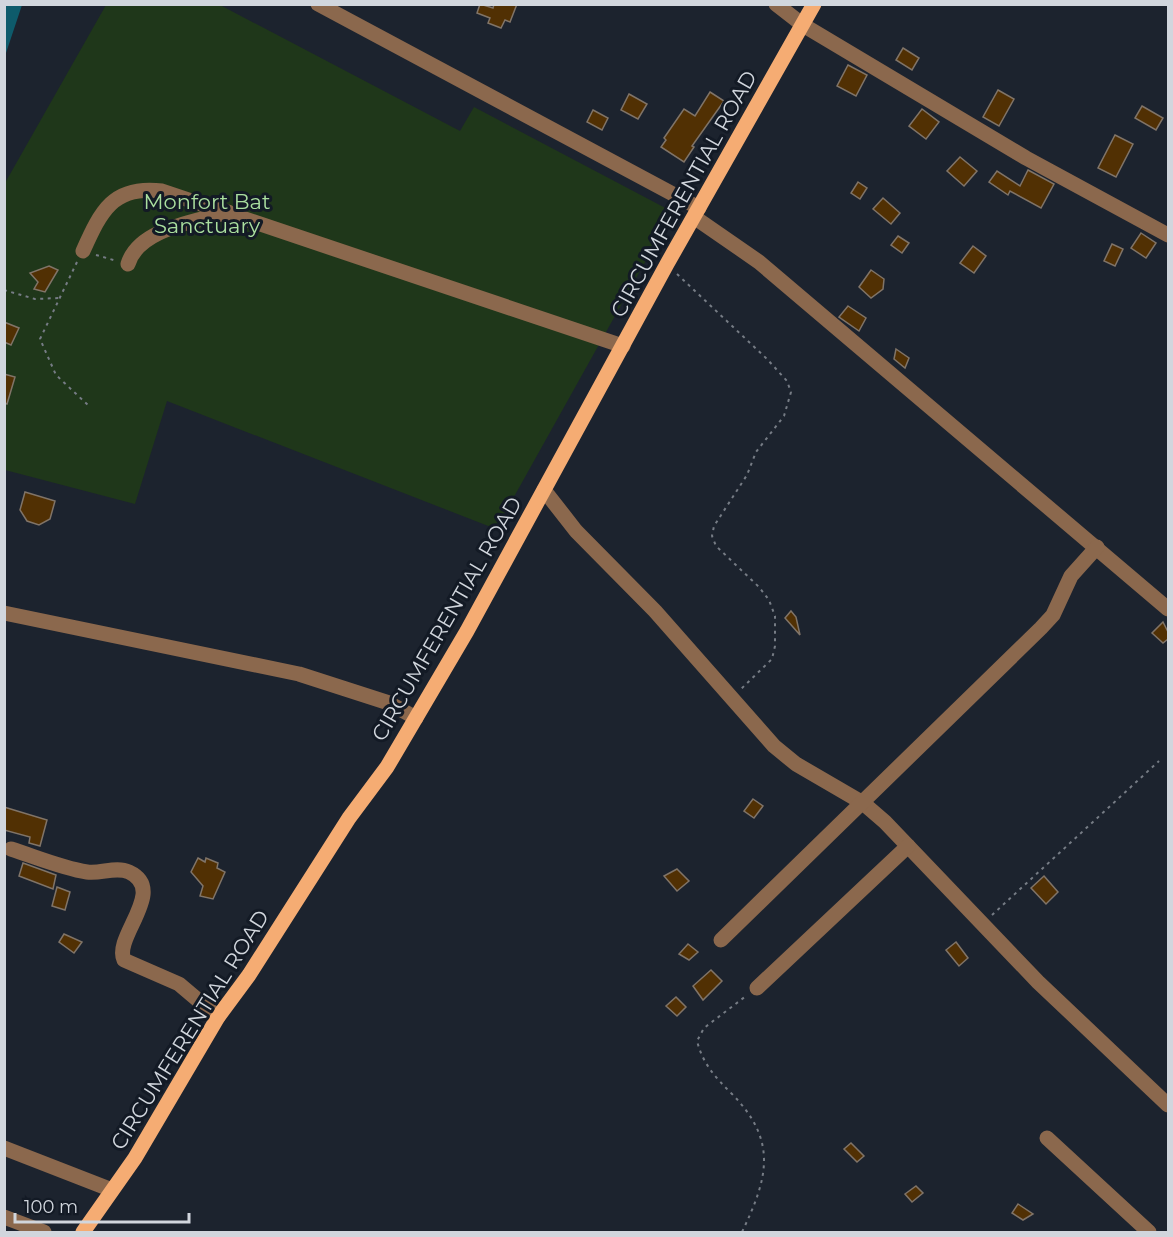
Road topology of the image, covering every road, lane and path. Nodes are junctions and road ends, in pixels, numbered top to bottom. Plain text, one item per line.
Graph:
1 (318, 4) edge
2 (776, 4) edge
3 (814, 4) edge
4 (803, 25) junction
5 (228, 212) junction
6 (696, 212) junction
7 (1168, 235) edge
8 (83, 251) junction
9 (128, 264) joint
10 (667, 264) junction
11 (4, 290) edge
12 (60, 298) junction
13 (623, 346) junction
14 (90, 407) dead end
15 (544, 490) junction
16 (1097, 547) junction
17 (1168, 609) edge
18 (4, 613) edge
19 (732, 698) junction
20 (416, 718) junction
21 (1159, 761) dead end
22 (862, 803) junction
23 (908, 846) junction
24 (11, 849) dead end
25 (983, 923) junction
26 (721, 940) dead end
27 (757, 988) joint
28 (218, 1017) junction
29 (1168, 1105) edge
30 (1047, 1138) dead end
31 (4, 1148) edge
32 (112, 1190) junction
33 (4, 1217) edge
34 (44, 1233) edge
35 (83, 1233) edge
36 (742, 1233) edge
37 (1149, 1233) edge

1 - 6 street
2 - 4 street
3 - 4 main road, CIRCUMFERENTIAL ROAD
4 - 6 main road, CIRCUMFERENTIAL ROAD
4 - 7 street
5 - 8 street
5 - 9 street
5 - 13 street
6 - 10 main road, CIRCUMFERENTIAL ROAD
6 - 16 street
8 - 9 path
8 - 12 path
10 - 13 main road, CIRCUMFERENTIAL ROAD
10 - 19 path
11 - 12 path
12 - 14 path
13 - 15 main road, CIRCUMFERENTIAL ROAD
15 - 19 street
15 - 20 main road, CIRCUMFERENTIAL ROAD
16 - 17 street
16 - 22 street
18 - 20 street
19 - 22 street
20 - 28 main road, CIRCUMFERENTIAL ROAD
21 - 25 path
22 - 23 street
22 - 26 street
23 - 25 street
23 - 27 street
24 - 28 street
25 - 29 street
27 - 36 path
28 - 32 main road, CIRCUMFERENTIAL ROAD
30 - 37 street
31 - 32 street
32 - 35 main road, CIRCUMFERENTIAL ROAD
33 - 34 street

